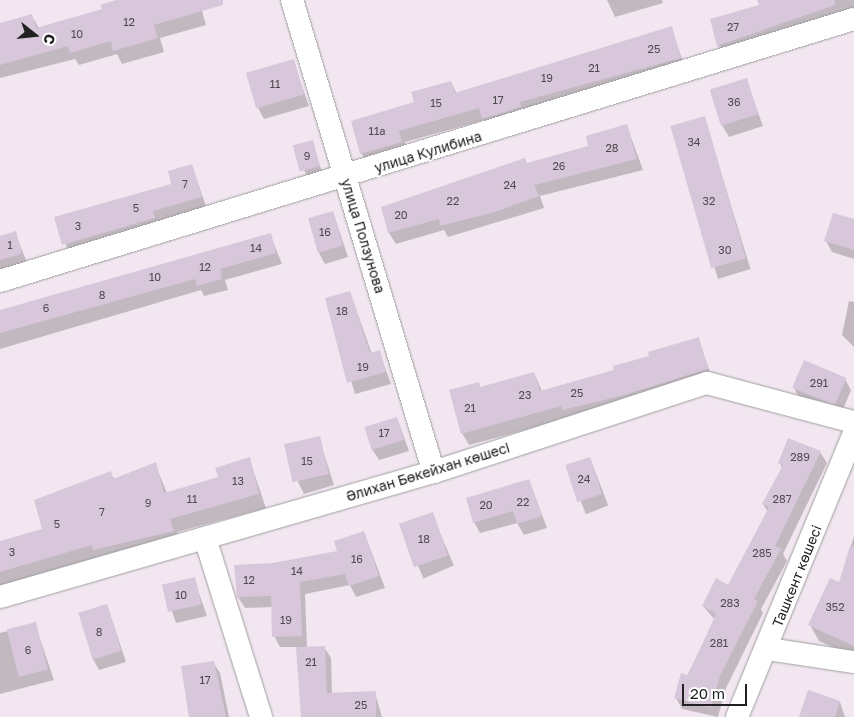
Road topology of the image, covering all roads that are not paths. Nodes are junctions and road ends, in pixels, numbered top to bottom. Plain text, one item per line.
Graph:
1 (292, 0) edge
2 (854, 19) edge
3 (345, 178) junction
4 (0, 281) edge
5 (854, 422) edge
6 (854, 434) edge
7 (434, 472) junction
8 (205, 538) junction
9 (0, 597) edge
10 (768, 649) junction
11 (854, 662) edge
12 (262, 717) edge
13 (737, 717) edge

1 - 3 street, улица Ползунова
2 - 3 street, улица Кулибина
3 - 4 street, улица Кулибина
3 - 7 street, улица Ползунова
5 - 7 street, Әлихан Бөкейхан көшесі
6 - 10 street, Ташкент көшесі
7 - 8 street, Әлихан Бөкейхан көшесі
8 - 9 street, Әлихан Бөкейхан көшесі
8 - 12 street
10 - 11 street
10 - 13 street, Ташкент көшесі

